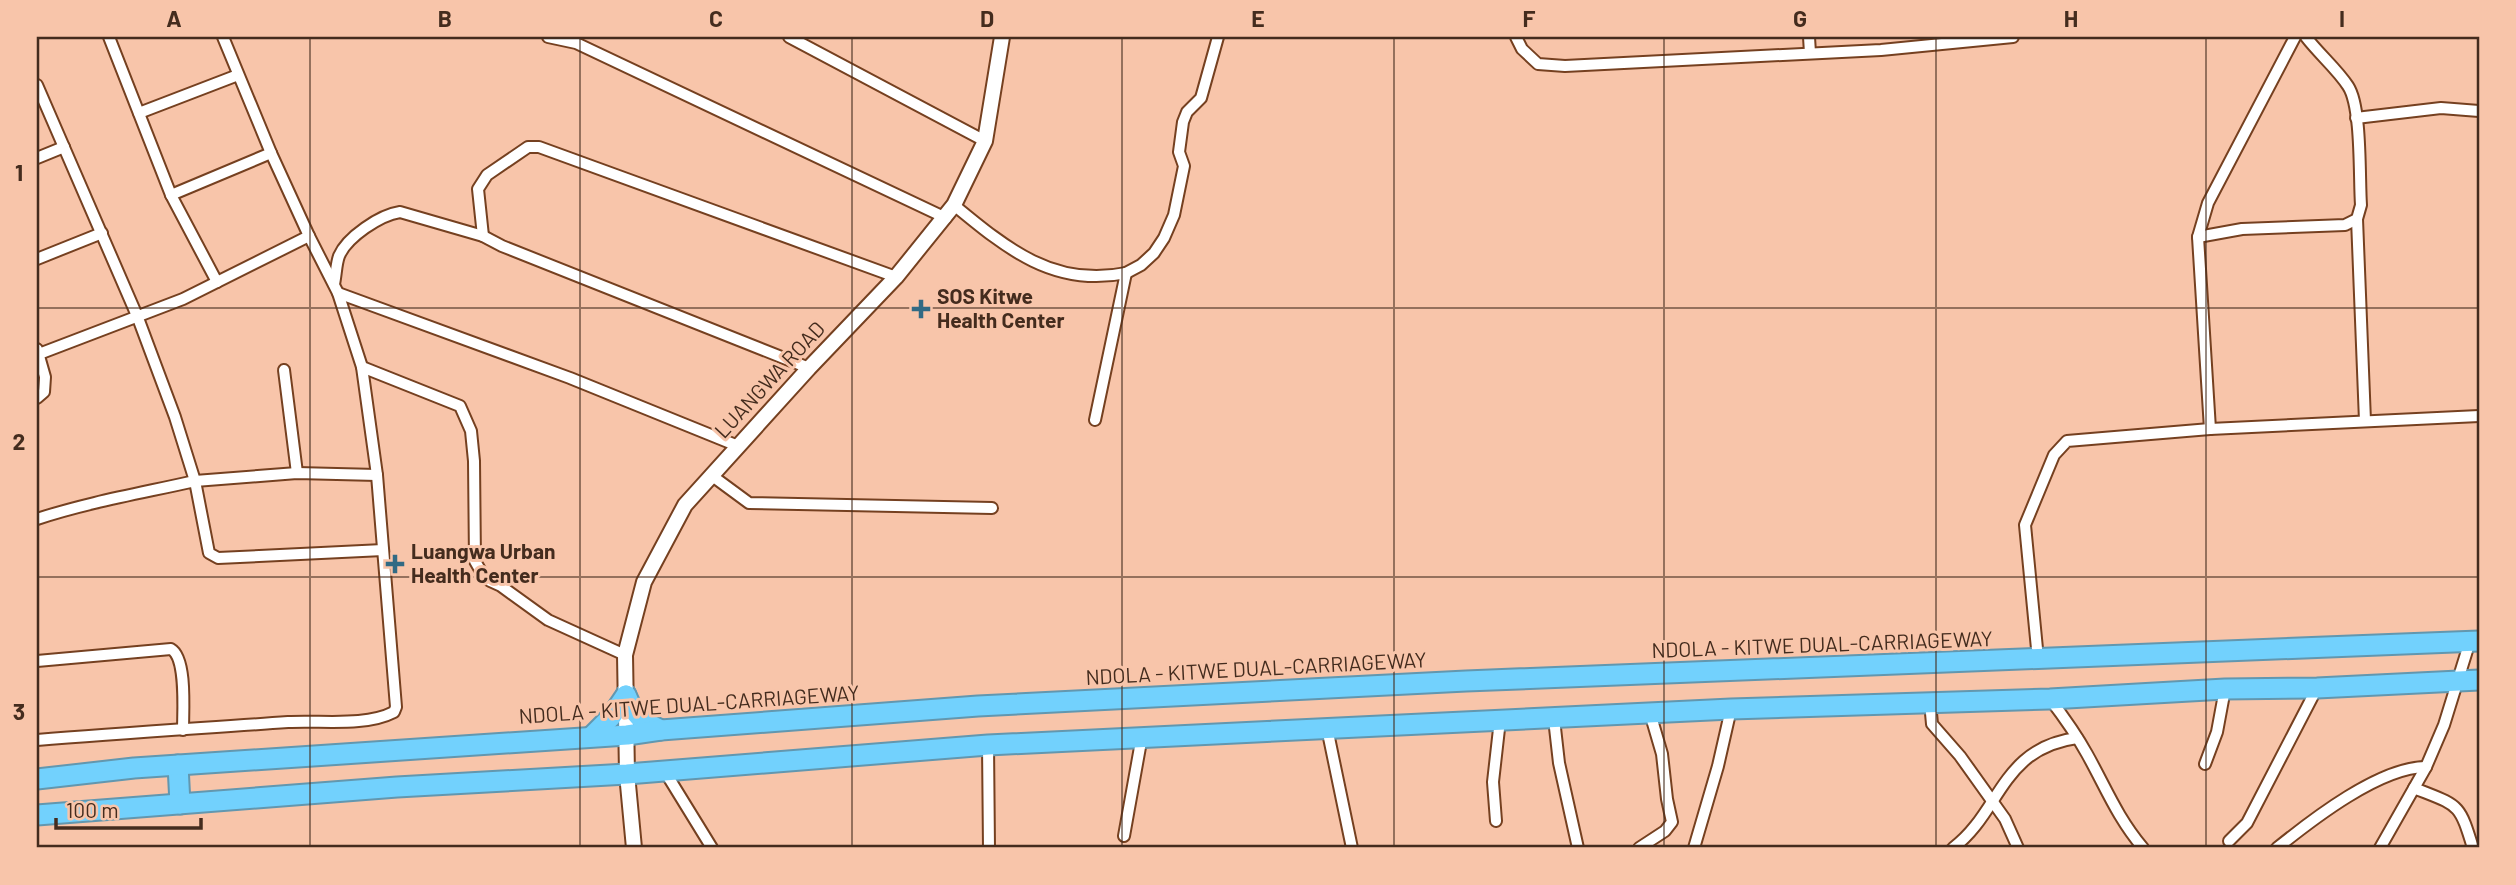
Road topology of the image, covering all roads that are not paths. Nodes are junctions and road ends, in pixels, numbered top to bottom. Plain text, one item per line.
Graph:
1 (109, 37) edge
2 (223, 37) edge
3 (548, 37) edge
4 (789, 37) edge
5 (1002, 37) edge
6 (1218, 37) edge
7 (1516, 37) edge
8 (1809, 37) edge
9 (2013, 37) edge
10 (2295, 37) edge
11 (2306, 37) edge
12 (1810, 54) junction
13 (238, 75) junction
14 (37, 85) edge
15 (2479, 111) edge
16 (139, 113) junction
17 (2356, 118) junction
18 (985, 141) junction
19 (64, 147) junction
20 (271, 153) junction
21 (37, 158) edge
22 (171, 195) junction
23 (954, 205) junction
24 (946, 218) junction
25 (2357, 219) junction
26 (102, 233) junction
27 (309, 236) junction
28 (483, 236) junction
29 (2198, 237) junction
30 (37, 259) edge
31 (1126, 273) junction
32 (896, 277) junction
33 (217, 282) junction
34 (336, 288) junction
35 (138, 318) junction
36 (38, 351) edge
37 (362, 367) junction
38 (809, 368) junction
39 (284, 370) dead end
40 (37, 398) edge
41 (2479, 416) edge
42 (1095, 420) dead end
43 (2365, 421) junction
44 (2210, 429) junction
45 (738, 446) junction
46 (297, 473) junction
47 (377, 475) junction
48 (711, 475) junction
49 (195, 481) junction
50 (992, 508) dead end
51 (37, 519) edge
52 (383, 550) junction
53 (2474, 641) edge
54 (625, 656) junction
55 (2038, 659) junction
56 (37, 661) edge
57 (2479, 680) edge
58 (2458, 681) junction
59 (2317, 688) junction
60 (2225, 689) junction
61 (625, 695) junction
62 (2050, 699) junction
63 (1930, 702) junction
64 (1731, 709) junction
65 (1650, 713) junction
66 (1554, 719) junction
67 (1500, 720) junction
68 (1327, 728) junction
69 (183, 730) junction
70 (661, 730) junction
71 (627, 735) junction
72 (592, 736) junction
73 (1142, 736) junction
74 (2077, 738) junction
75 (37, 740) edge
76 (988, 745) junction
77 (2205, 764) dead end
78 (178, 765) junction
79 (2426, 767) junction
80 (664, 770) junction
81 (627, 774) junction
82 (37, 779) edge
83 (2414, 788) junction
84 (1991, 802) junction
85 (180, 804) junction
86 (37, 815) edge
87 (1496, 821) dead end
88 (1124, 836) dead end
89 (2229, 842) dead end
90 (634, 848) edge
91 (712, 848) edge
92 (989, 848) edge
93 (1352, 848) edge
94 (1577, 848) edge
95 (1639, 848) edge
96 (1694, 848) edge
97 (1953, 848) edge
98 (2018, 848) edge
99 (2143, 848) edge
100 (2277, 848) edge
101 (2380, 848) edge
102 (2473, 848) edge

1 - 16 street
2 - 13 street
3 - 24 street
4 - 18 street
5 - 18 street, LUANGWA ROAD
6 - 31 street
7 - 12 street
8 - 12 street
9 - 12 street
10 - 29 street
11 - 17 street
13 - 16 street
13 - 20 street
14 - 19 street
15 - 17 street
16 - 22 street
17 - 25 street
18 - 23 street, LUANGWA ROAD
19 - 21 street
19 - 26 street
20 - 22 street
20 - 27 street
22 - 33 street
23 - 24 street, LUANGWA ROAD
23 - 31 street
24 - 32 street, LUANGWA ROAD
25 - 29 street
25 - 43 street
26 - 30 street
26 - 35 street
27 - 33 street
27 - 34 street
28 - 32 street
28 - 34 street
28 - 38 street
29 - 44 street
31 - 42 street
32 - 38 street, LUANGWA ROAD
33 - 35 street
34 - 37 street
34 - 45 street
35 - 36 street
35 - 49 street
36 - 40 street
37 - 47 street
37 - 54 street
38 - 45 street, LUANGWA ROAD
39 - 46 street
41 - 43 street
43 - 44 street
44 - 55 street
45 - 48 street, LUANGWA ROAD
46 - 47 street
46 - 49 street
47 - 52 street
48 - 50 street
48 - 54 street, LUANGWA ROAD
49 - 51 street
49 - 52 street
52 - 69 street
53 - 55 highway, NDOLA - KITWE DUAL-CARRIAGEWAY
53 - 58 street
54 - 61 street, LUANGWA ROAD
55 - 70 highway, NDOLA - KITWE DUAL-CARRIAGEWAY
56 - 69 street
57 - 58 highway
58 - 59 highway
58 - 79 street
59 - 60 highway
59 - 89 street
60 - 62 highway
60 - 77 street
61 - 70 highway
61 - 71 street, LUANGWA ROAD
61 - 72 highway
62 - 63 highway
62 - 74 street
63 - 64 highway
63 - 84 street
64 - 65 highway
64 - 96 street
65 - 66 highway
65 - 95 street
66 - 67 highway
66 - 94 street
67 - 68 highway
67 - 87 street
68 - 73 highway
68 - 93 street
69 - 75 street
70 - 71 highway, NDOLA - KITWE DUAL-CARRIAGEWAY
71 - 72 highway, NDOLA - KITWE DUAL-CARRIAGEWAY
71 - 81 street, LUANGWA ROAD
72 - 78 highway, NDOLA - KITWE DUAL-CARRIAGEWAY
73 - 76 highway
73 - 88 street
74 - 84 street
74 - 99 street
76 - 80 highway
76 - 92 street
78 - 82 highway, NDOLA - KITWE DUAL-CARRIAGEWAY
78 - 85 highway
79 - 83 street
79 - 100 street
80 - 81 highway
80 - 91 street
81 - 85 highway
81 - 90 street, LUANGWA ROAD
83 - 101 street
83 - 102 street
84 - 97 street
84 - 98 street
85 - 86 highway

